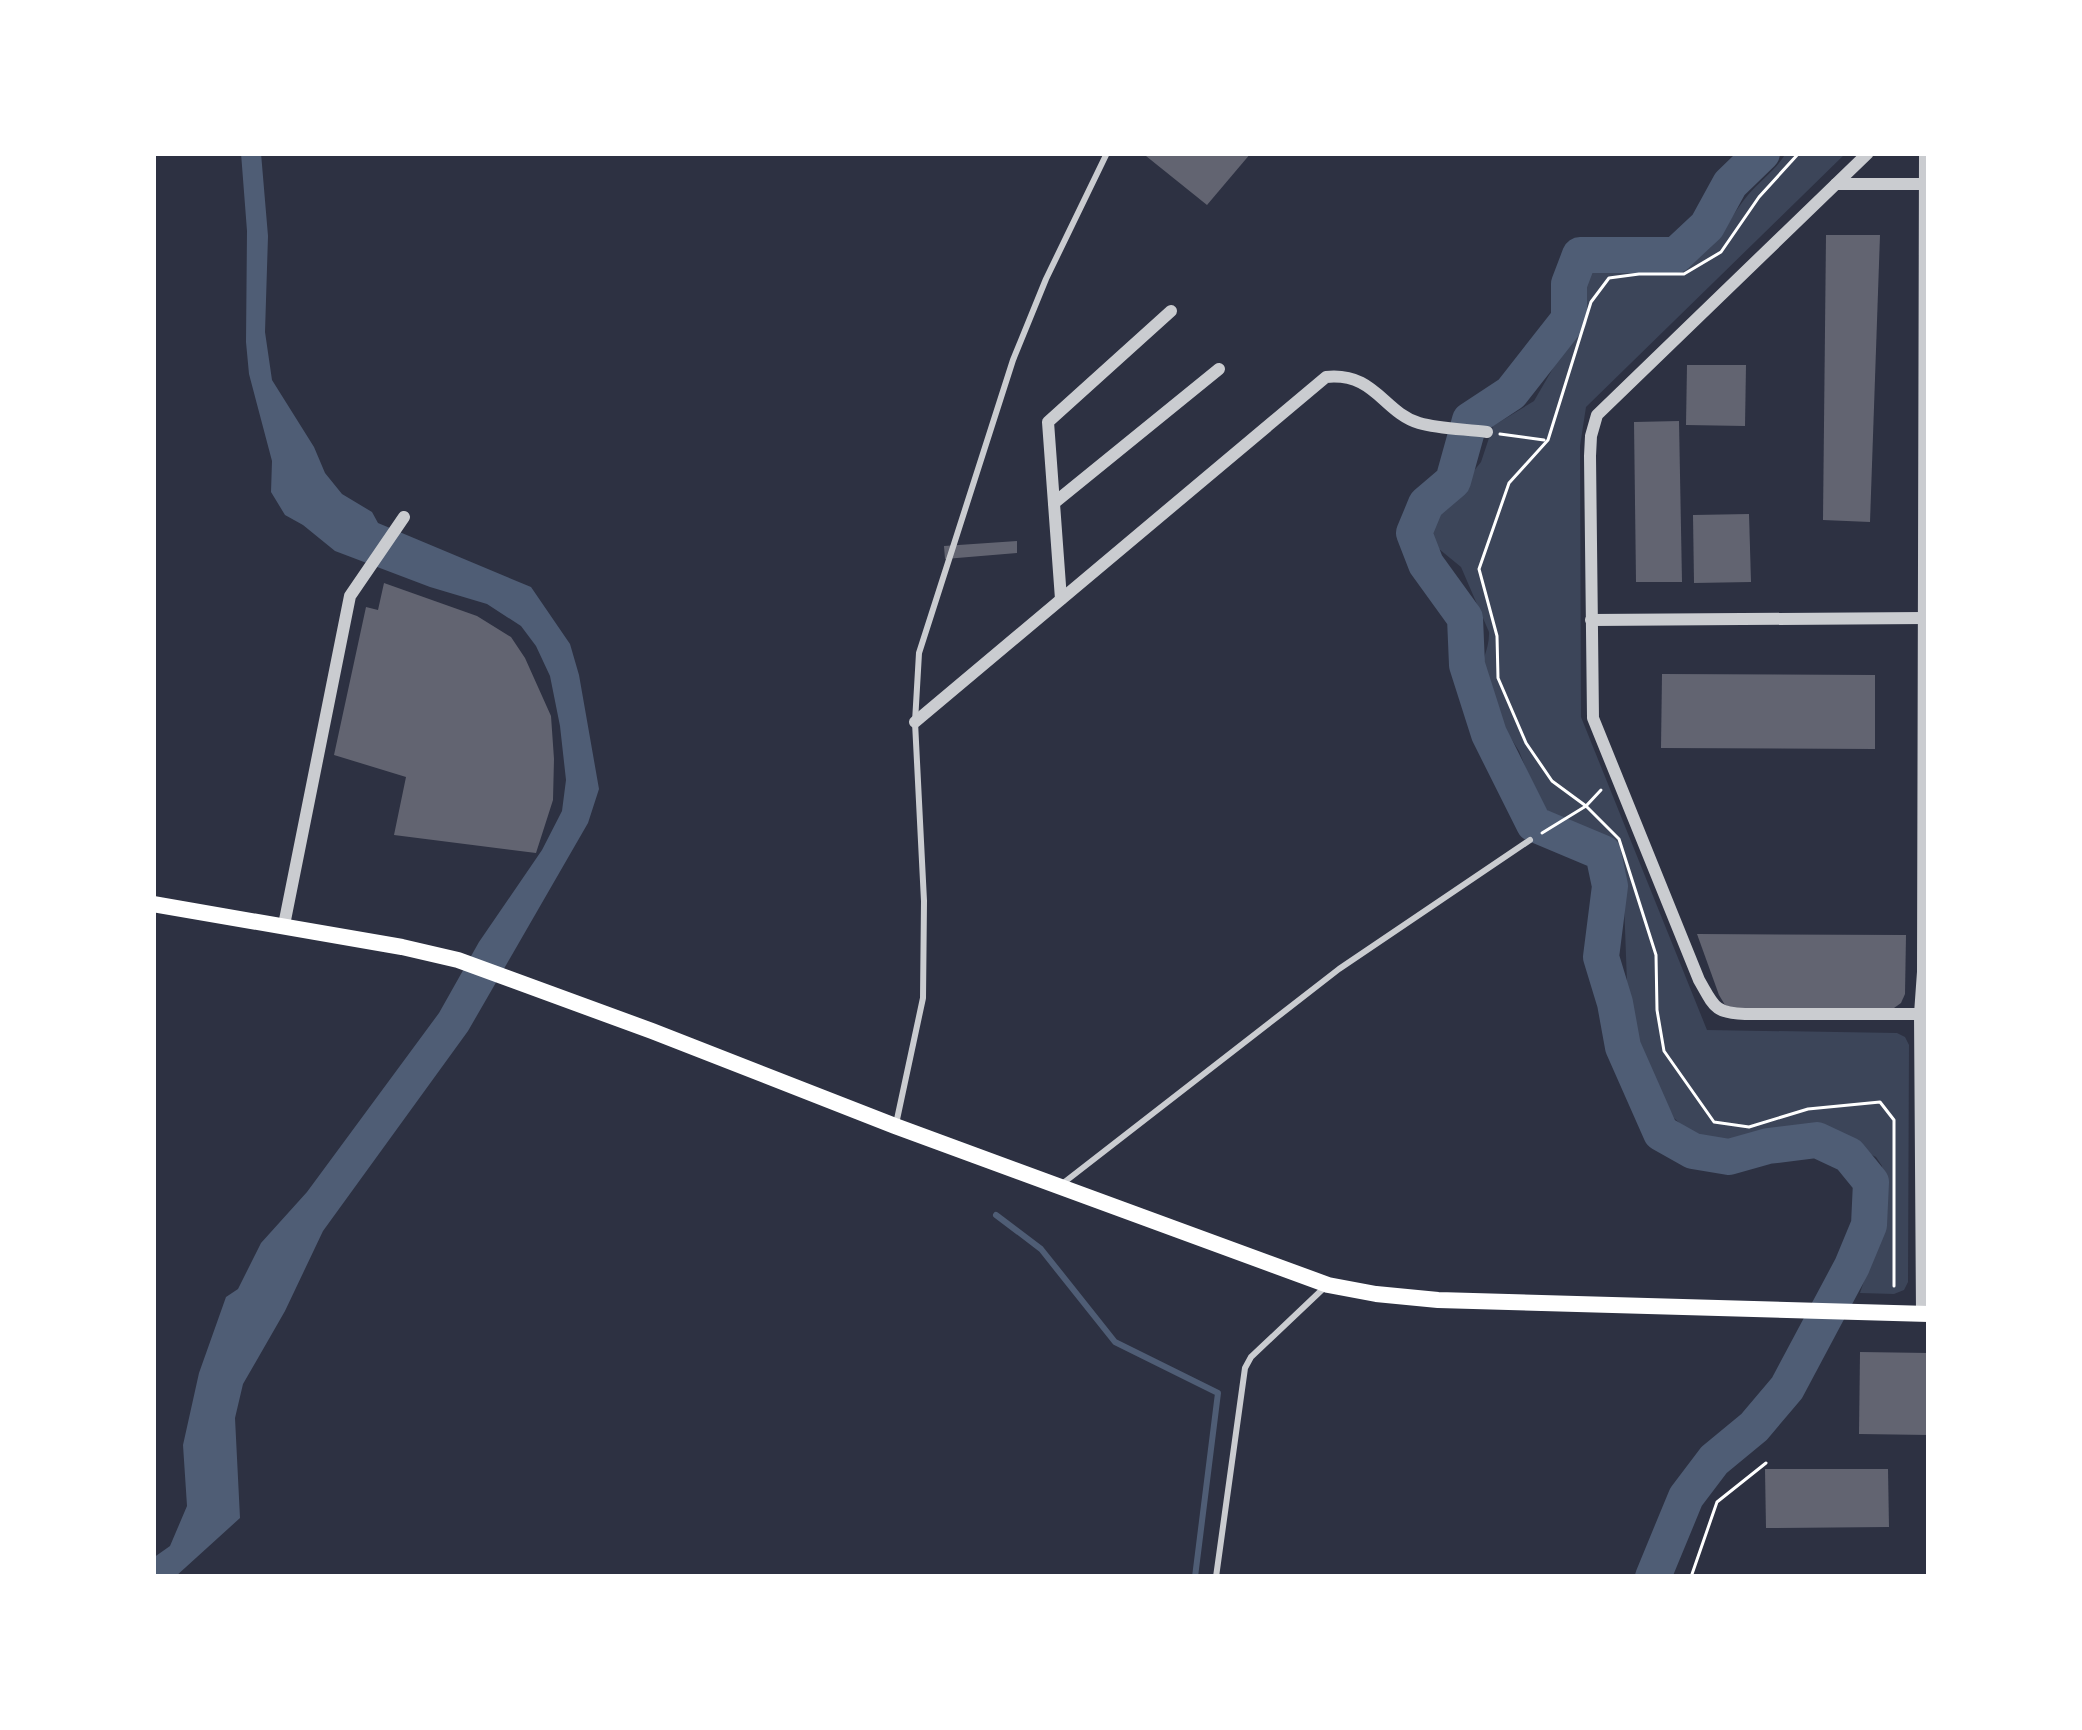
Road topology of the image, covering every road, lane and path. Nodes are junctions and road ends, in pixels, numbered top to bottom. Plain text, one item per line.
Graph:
1 (1108, 153) edge
2 (1799, 153) edge
3 (1868, 153) edge
4 (1925, 153) edge
5 (1835, 184) junction
6 (1926, 184) edge
7 (1171, 311) dead end
8 (1220, 369) dead end
9 (1487, 432) joint
10 (1548, 440) junction
11 (1054, 502) junction
12 (404, 517) dead end
13 (1061, 599) junction
14 (1926, 618) edge
15 (1591, 620) junction
16 (915, 722) junction
17 (1615, 775) junction
18 (1586, 806) junction
19 (1530, 840) joint
20 (153, 904) edge
21 (284, 925) junction
22 (1924, 1014) edge
23 (895, 1126) junction
24 (1059, 1186) junction
25 (1328, 1285) junction
26 (1894, 1286) dead end
27 (1925, 1314) edge
28 (1766, 1463) dead end
29 (1216, 1577) edge
30 (1691, 1577) edge

1 - 16 lane
2 - 10 path
3 - 5 street
4 - 6 street
5 - 6 street
5 - 15 street
6 - 14 street
7 - 11 street
8 - 11 street
9 - 10 path
9 - 13 street
10 - 18 path
11 - 13 street
12 - 21 street
13 - 16 street
14 - 15 street
14 - 22 street
15 - 17 street
16 - 23 lane
17 - 18 path
17 - 22 street
18 - 19 path
18 - 26 path
19 - 24 lane
20 - 21 main road
21 - 23 main road
22 - 27 street
23 - 24 main road
24 - 25 main road
25 - 27 main road
25 - 29 lane
28 - 30 path

